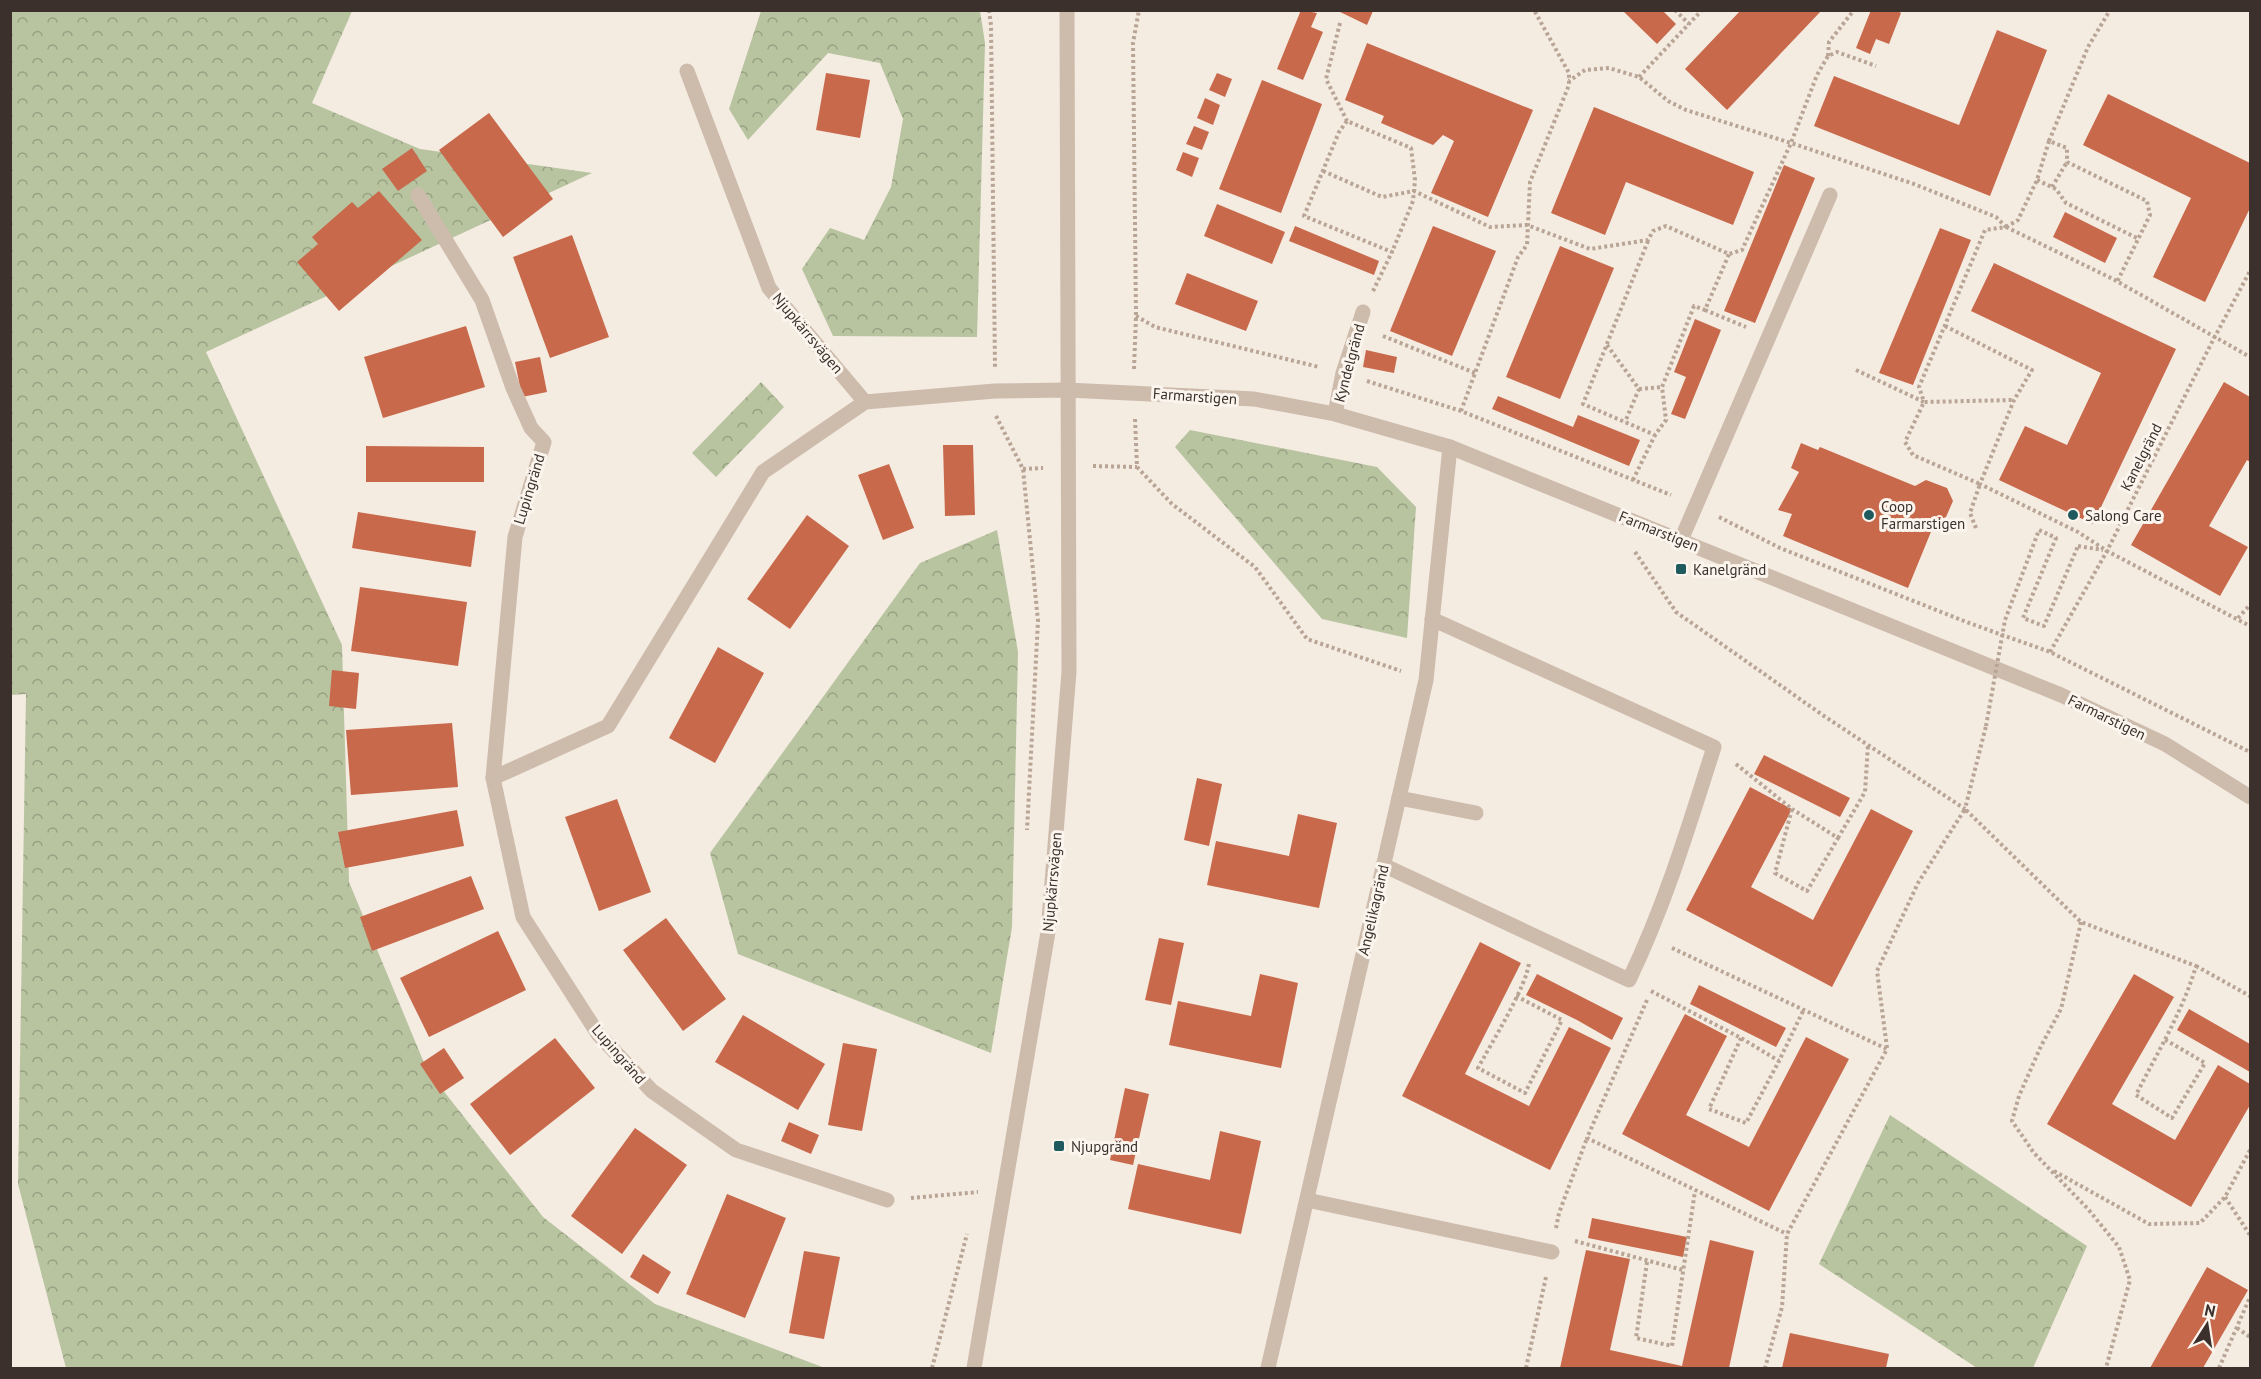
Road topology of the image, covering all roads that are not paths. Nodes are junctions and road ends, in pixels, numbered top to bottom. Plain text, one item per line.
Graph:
1 (1066, 10) edge
2 (687, 71) dead end
3 (418, 195) dead end
4 (1830, 195) dead end
5 (1363, 312) road end
6 (1067, 390) junction
7 (866, 402) junction
8 (1335, 414) junction
9 (1450, 447) junction
10 (1681, 540) junction
11 (1432, 620) junction
12 (493, 778) junction
13 (2250, 797) edge
14 (1399, 798) junction
15 (1476, 813) dead end
16 (1383, 865) junction
17 (887, 1200) road end
18 (1307, 1200) junction
19 (1552, 1252) dead end
20 (974, 1368) edge
21 (1268, 1368) edge

1 - 6 street, Njupkärrsvägen
2 - 7 street, Njupkärrsvägen
3 - 12 street, Lupingränd
4 - 10 street
5 - 8 street, Kyndelgränd
6 - 7 street
6 - 8 street, Farmarstigen
6 - 20 street, Njupkärrsvägen
7 - 12 street
8 - 9 street, Farmarstigen
9 - 10 street, Farmarstigen
9 - 11 street, Angelikagränd
10 - 13 street, Farmarstigen
11 - 14 street, Angelikagränd
11 - 16 street
12 - 17 street, Lupingränd
14 - 15 street
14 - 16 street, Angelikagränd
16 - 18 street, Angelikagränd
18 - 19 street
18 - 21 street, Angelikagränd

